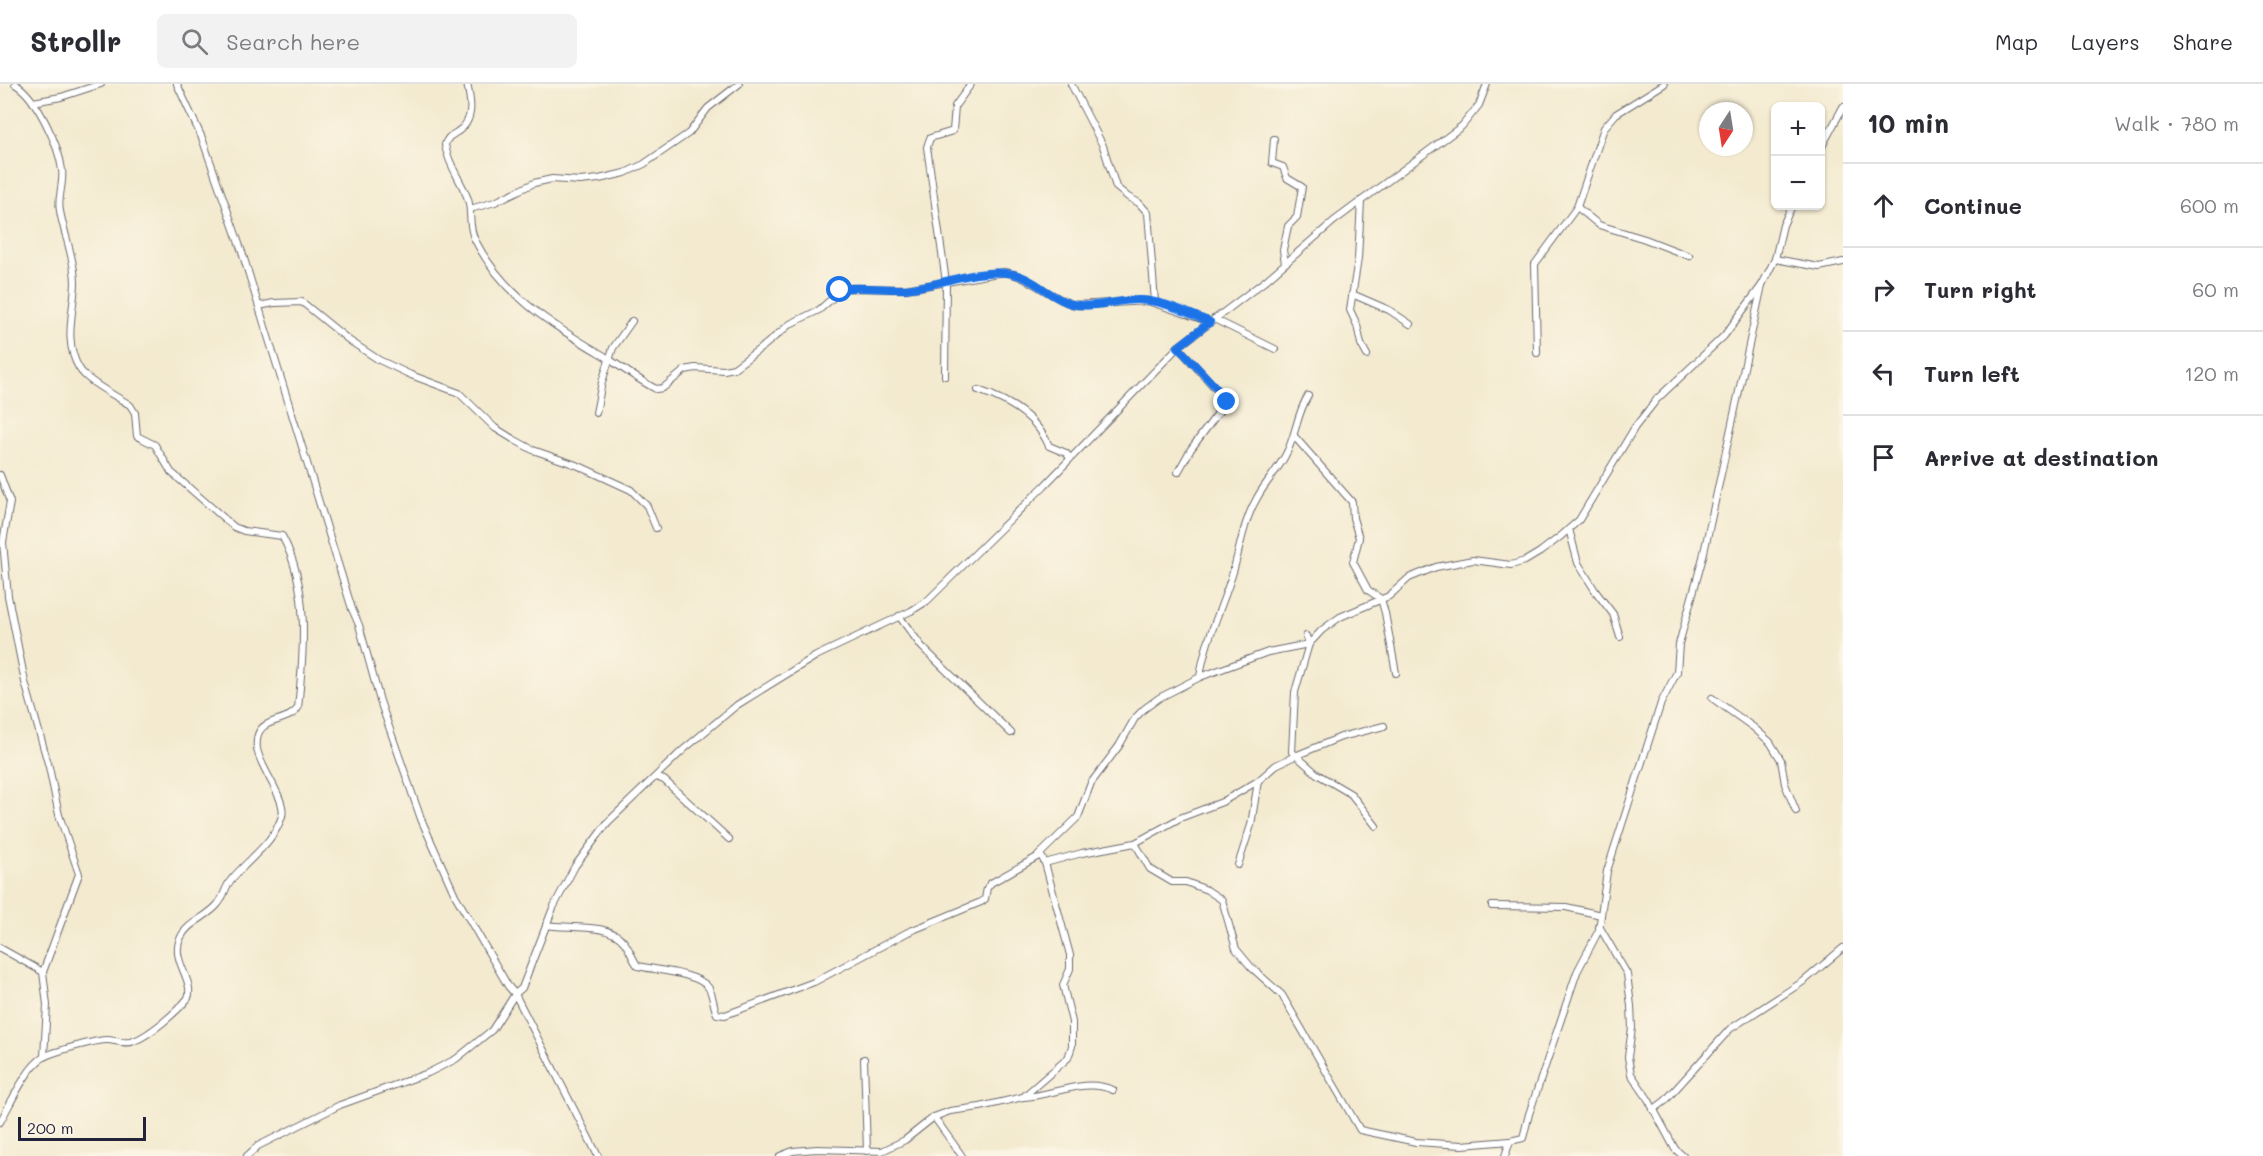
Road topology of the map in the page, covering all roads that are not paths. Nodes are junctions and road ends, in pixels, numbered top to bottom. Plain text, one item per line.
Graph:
1 (15, 84) edge
2 (101, 84) edge
3 (177, 84) edge
4 (467, 84) edge
5 (739, 84) edge
6 (970, 84) edge
7 (1071, 84) edge
8 (1486, 84) edge
9 (1664, 84) edge
10 (33, 102) junction
11 (1843, 107) edge
12 (1274, 139) dead end
13 (1825, 142) edge
14 (1361, 201) junction
15 (1577, 207) junction
16 (470, 209) junction
17 (1790, 210) edge
18 (1689, 256) dead end
19 (1774, 259) junction
20 (1843, 262) edge
21 (1285, 263) junction
22 (946, 282) junction
23 (1762, 285) junction
24 (1352, 294) junction
25 (1155, 302) junction
26 (259, 306) junction
27 (1212, 320) junction
28 (632, 321) dead end
29 (1410, 324) dead end
30 (1178, 347) junction
31 (1275, 349) dead end
32 (1537, 353) dead end
33 (1367, 354) dead end
34 (610, 360) junction
35 (945, 376) dead end
36 (978, 390) dead end
37 (1308, 396) dead end
38 (596, 413) dead end
39 (1294, 436) junction
40 (1070, 458) junction
41 (1178, 472) dead end
42 (0, 475) edge
43 (656, 528) dead end
44 (1569, 529) junction
45 (1381, 599) junction
46 (899, 616) junction
47 (1306, 636) dead end
48 (1620, 637) dead end
49 (1309, 644) junction
50 (1396, 673) dead end
51 (1200, 677) junction
52 (1712, 698) dead end
53 (1384, 726) dead end
54 (1011, 733) dead end
55 (1295, 756) junction
56 (656, 777) junction
57 (1258, 781) junction
58 (1796, 811) dead end
59 (1376, 826) dead end
60 (729, 839) dead end
61 (1136, 843) junction
62 (1040, 854) junction
63 (1046, 863) junction
64 (1238, 865) dead end
65 (1492, 906) dead end
66 (1601, 915) junction
67 (546, 925) junction
68 (1599, 926) junction
69 (0, 948) edge
70 (1843, 948) edge
71 (43, 972) junction
72 (515, 994) junction
73 (44, 1057) junction
74 (864, 1059) dead end
75 (1113, 1090) dead end
76 (1023, 1097) junction
77 (1653, 1110) junction
78 (934, 1117) junction
79 (0, 1122) edge
80 (1510, 1141) junction
81 (867, 1151) junction
82 (247, 1156) edge
83 (598, 1156) edge
84 (780, 1156) edge
85 (962, 1156) edge
86 (1505, 1156) edge
87 (1683, 1156) edge

1 - 10 street
2 - 10 street
3 - 26 street
4 - 16 street
5 - 16 street
6 - 22 street
7 - 25 street
8 - 14 street
9 - 15 street
10 - 73 street
11 - 13 street
12 - 21 street
14 - 21 street
14 - 24 street
15 - 18 street
15 - 32 street
16 - 34 street
17 - 19 street
19 - 20 street
19 - 23 street
21 - 27 street
22 - 25 street
22 - 34 street
22 - 35 street
23 - 44 street
23 - 66 street
24 - 29 street
24 - 33 street
25 - 27 street
26 - 43 street
26 - 72 street
27 - 30 street
27 - 31 street
28 - 34 street
30 - 40 street
30 - 41 street
34 - 38 street
36 - 40 street
37 - 39 street
39 - 45 street
39 - 51 street
40 - 46 street
42 - 71 street
44 - 45 street
44 - 48 street
45 - 49 street
45 - 50 street
46 - 54 street
46 - 56 street
47 - 49 street
49 - 51 street
49 - 55 street
51 - 62 street
52 - 58 street
53 - 55 street
55 - 57 street
55 - 59 street
56 - 60 street
56 - 67 street
57 - 61 street
57 - 64 street
61 - 63 street
61 - 80 street
62 - 63 street
62 - 67 street
63 - 76 street
65 - 66 street
66 - 68 street
67 - 72 street
68 - 77 street
68 - 80 street
69 - 71 street
70 - 77 street
71 - 73 street
72 - 82 street
72 - 83 street
73 - 79 street
74 - 81 street
75 - 76 street
76 - 78 street
77 - 87 street
78 - 81 street
78 - 85 street
80 - 86 street
81 - 84 street

